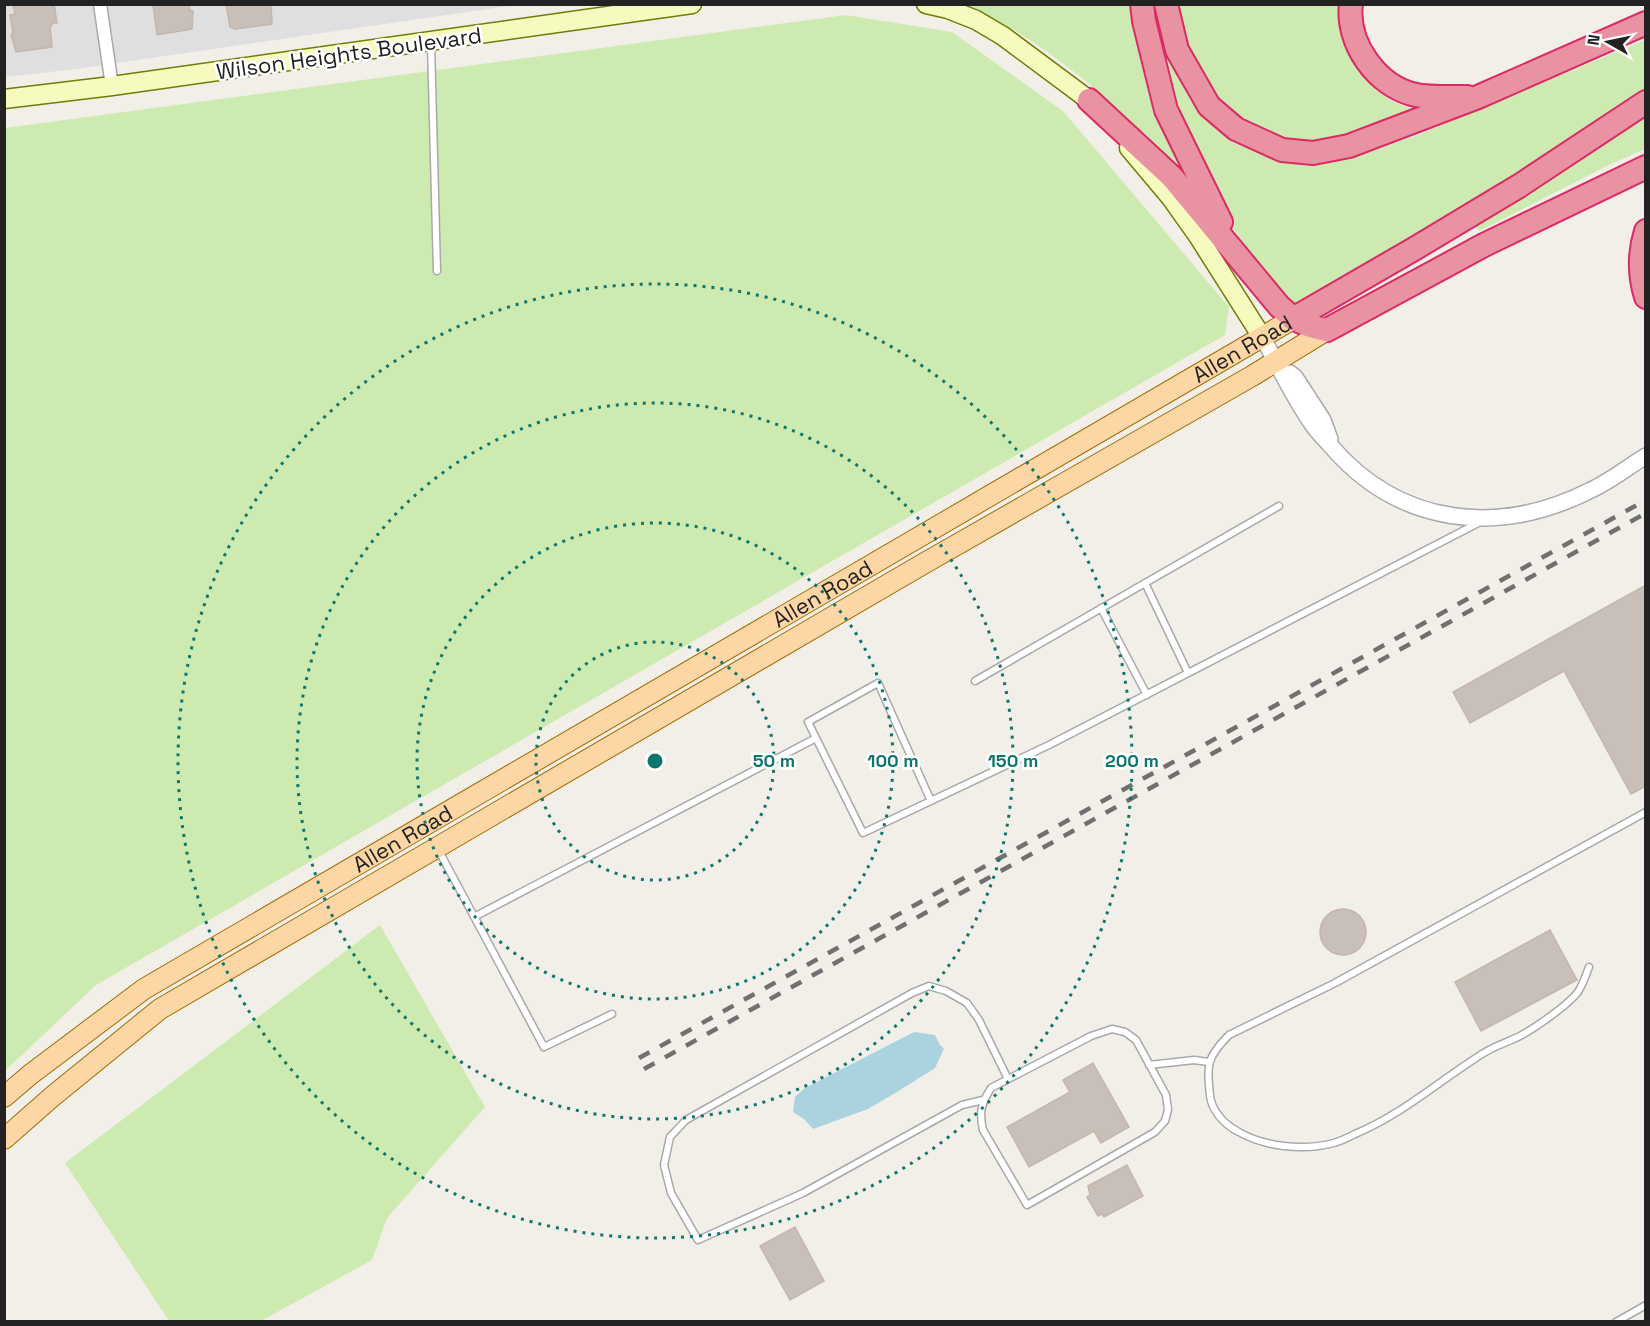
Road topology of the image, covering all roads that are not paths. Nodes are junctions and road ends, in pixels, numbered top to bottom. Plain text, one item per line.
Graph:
1 (100, 4) edge
2 (692, 4) edge
3 (926, 4) edge
4 (1142, 4) edge
5 (1166, 4) edge
6 (1351, 4) edge
7 (1646, 23) edge
8 (431, 42) junction
9 (112, 86) junction
10 (1478, 97) junction
11 (4, 99) edge
12 (1089, 100) junction
13 (1646, 102) edge
14 (1646, 167) edge
15 (1646, 231) edge
16 (1240, 259) junction
17 (436, 271) dead end
18 (1646, 297) edge
19 (1293, 319) junction
20 (1327, 330) junction
21 (1262, 337) junction
22 (1276, 362) junction
23 (1646, 456) edge
24 (1279, 506) dead end
25 (1487, 519) junction
26 (1144, 583) junction
27 (1101, 608) junction
28 (1188, 673) junction
29 (975, 681) dead end
30 (1147, 695) junction
31 (816, 738) junction
32 (931, 801) junction
33 (1646, 812) edge
34 (437, 848) junction
35 (474, 917) junction
36 (1589, 967) dead end
37 (612, 1014) dead end
38 (1209, 1062) junction
39 (1149, 1065) junction
40 (1008, 1079) junction
41 (4, 1097) edge
42 (983, 1100) junction
43 (4, 1139) edge
44 (1646, 1305) edge
45 (1616, 1322) edge

1 - 9 street
2 - 8 main road, Wilson Heights Boulevard
3 - 12 main road
4 - 16 highway
5 - 10 highway
6 - 10 highway
7 - 10 highway
8 - 9 main road, Wilson Heights Boulevard
8 - 17 lane
9 - 11 main road, Wilson Heights Boulevard
12 - 16 highway
12 - 21 main road
13 - 19 highway, Allen Road
14 - 20 highway, Allen Road
15 - 18 highway
16 - 19 highway
19 - 20 highway
19 - 21 main road, Allen Road
20 - 22 main road, Allen Road
21 - 22 street
21 - 41 main road, Allen Road
22 - 25 street
22 - 34 main road, Allen Road
23 - 25 street
24 - 26 lane
25 - 28 lane
26 - 27 lane
26 - 28 lane
27 - 29 lane
27 - 30 lane
28 - 30 lane
30 - 32 lane
31 - 32 lane
31 - 32 lane
31 - 35 lane
33 - 38 lane
34 - 35 lane
34 - 43 main road, Allen Road
35 - 37 lane
36 - 38 lane
38 - 39 lane
39 - 40 lane
39 - 42 lane
40 - 42 lane
40 - 42 lane
44 - 45 lane

